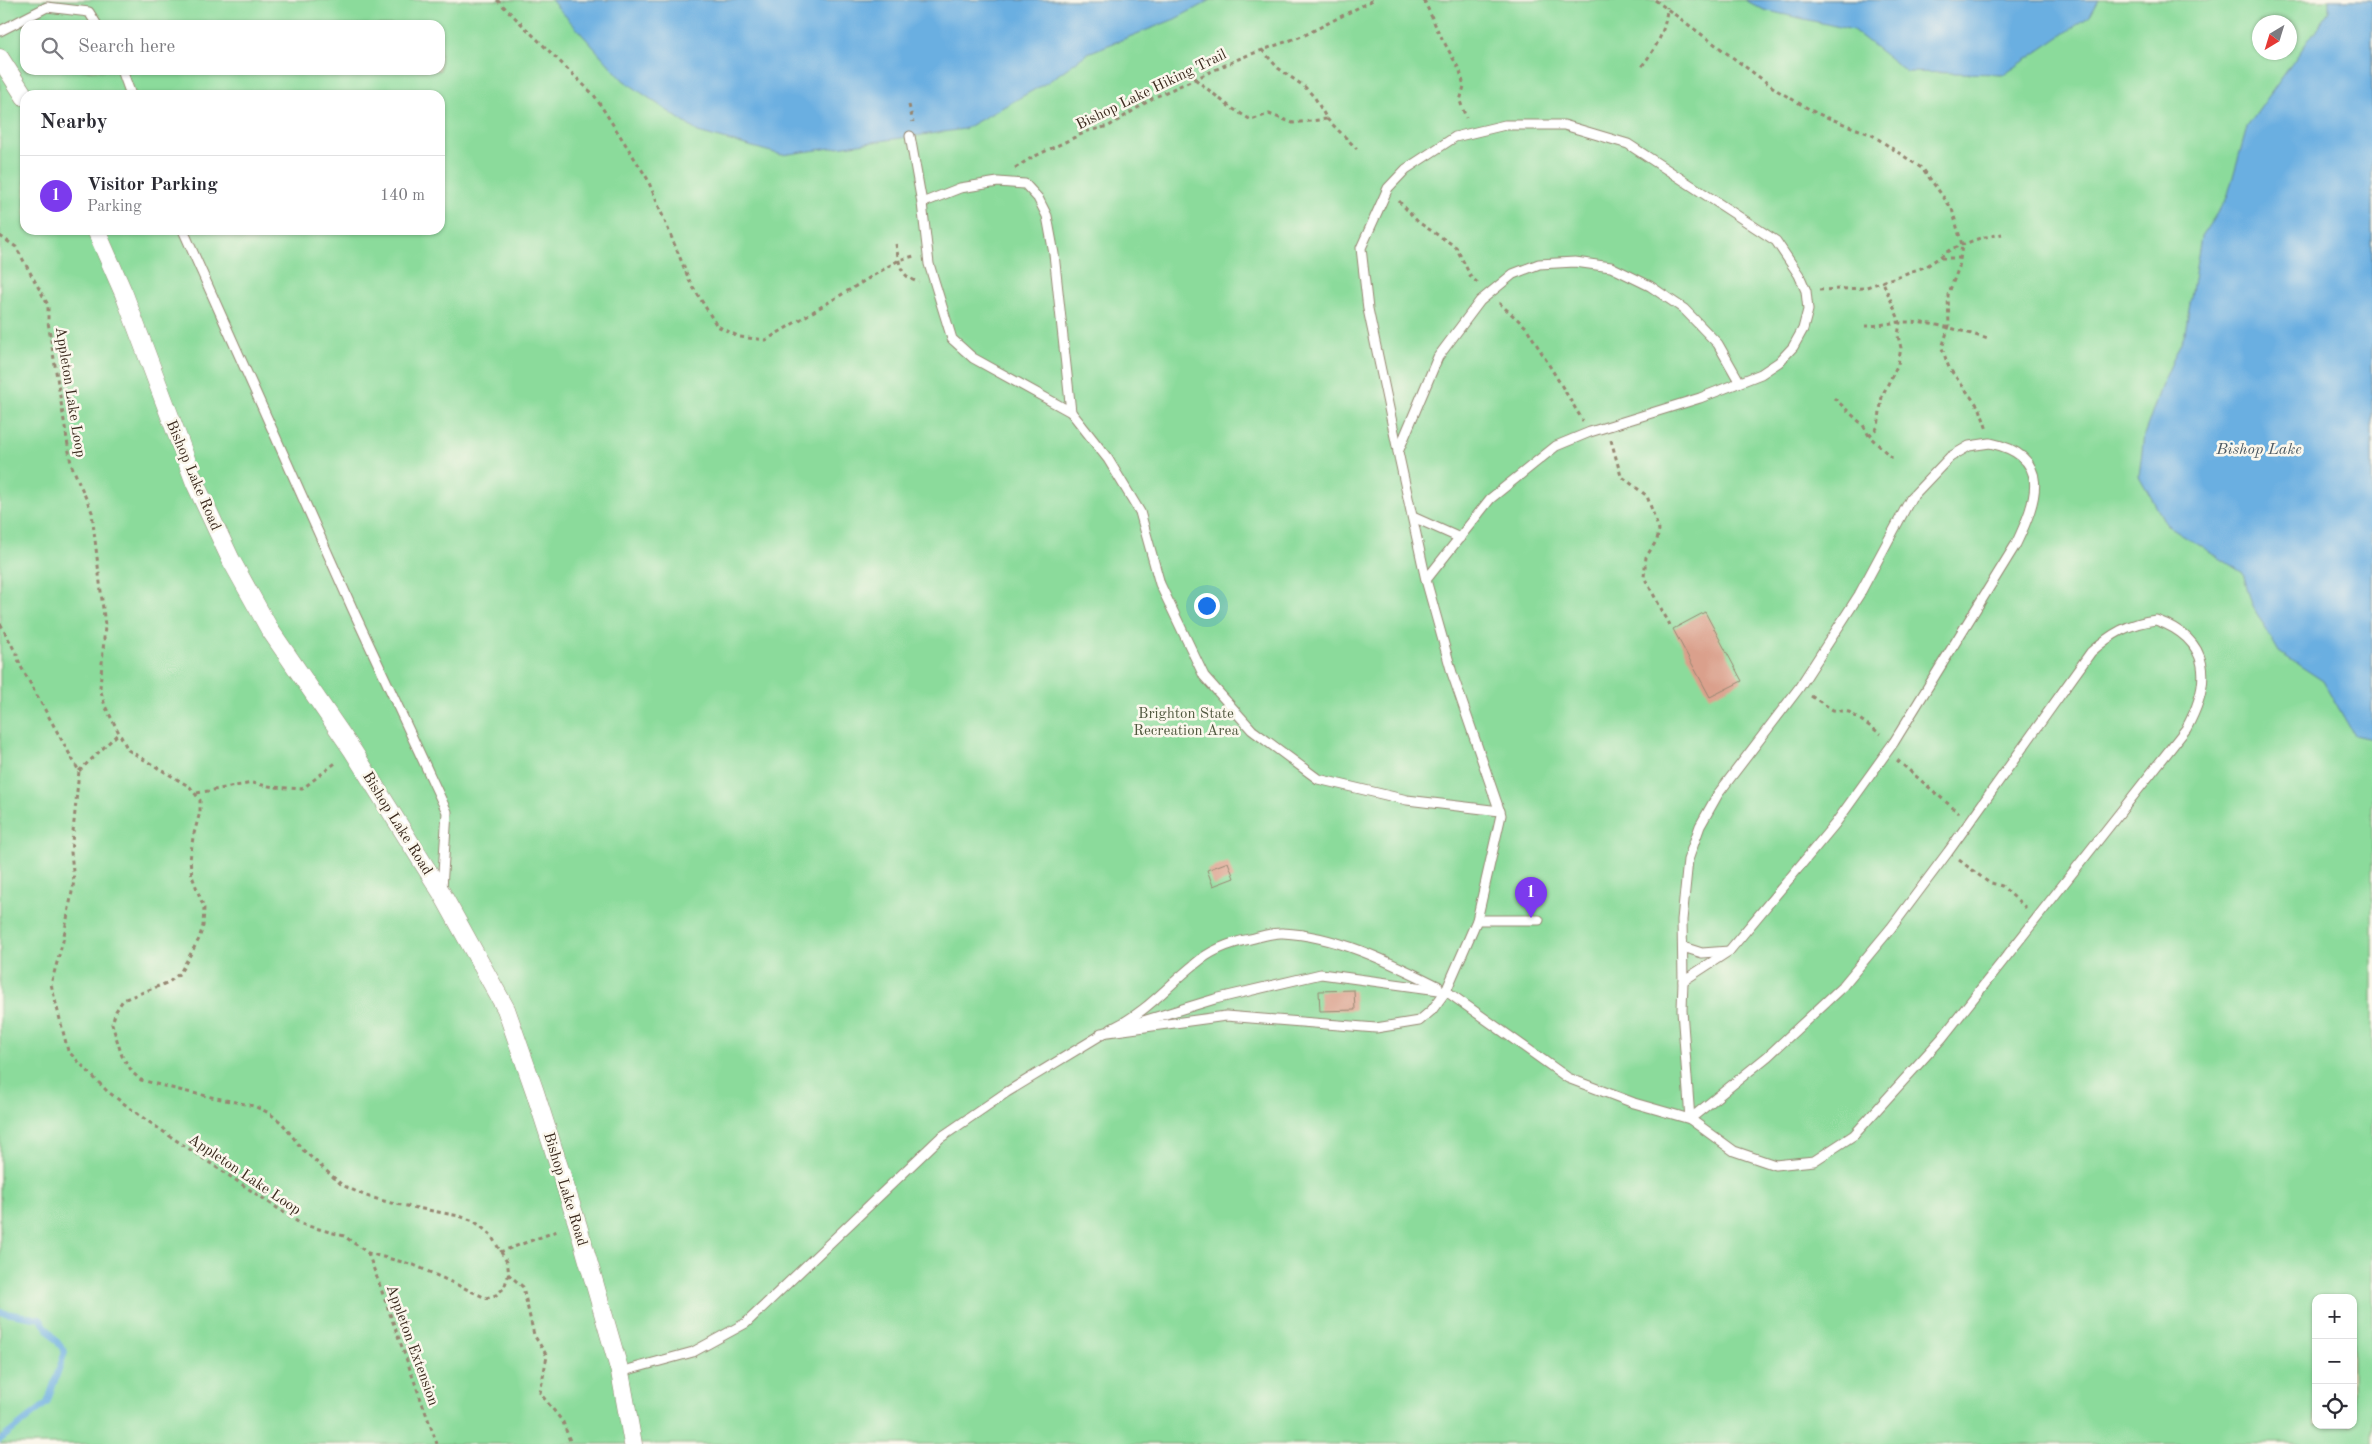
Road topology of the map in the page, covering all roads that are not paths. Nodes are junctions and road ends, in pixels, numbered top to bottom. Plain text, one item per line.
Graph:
1 (22, 20) edge
2 (94, 20) edge
3 (20, 21) edge
4 (0, 31) edge
5 (0, 58) edge
6 (124, 75) edge
7 (21, 90) edge
8 (129, 90) edge
9 (910, 136) dead end
10 (922, 203) junction
11 (98, 235) edge
12 (185, 235) edge
13 (1739, 381) junction
14 (1071, 412) junction
15 (1398, 452) junction
16 (1413, 518) junction
17 (1460, 538) junction
18 (1426, 580) junction
19 (1500, 811) junction
20 (441, 892) junction
21 (1477, 920) junction
22 (1539, 920) dead end
23 (1683, 947) junction
24 (1729, 951) junction
25 (1683, 981) junction
26 (1446, 991) junction
27 (1101, 1033) junction
28 (1690, 1119) junction
29 (620, 1372) junction
30 (633, 1444) edge

1 - 2 lane
3 - 4 lane
5 - 7 street
6 - 8 lane
9 - 10 lane
10 - 14 lane
10 - 14 lane
11 - 20 street, Bishop Lake Road
12 - 20 lane
13 - 15 lane
13 - 15 lane
13 - 17 lane
14 - 19 lane
15 - 16 lane
16 - 17 lane
16 - 18 lane
17 - 18 lane
18 - 19 lane
19 - 21 lane
20 - 29 street, Bishop Lake Road
21 - 22 lane
21 - 26 lane
23 - 24 lane
23 - 24 lane
23 - 25 lane
24 - 25 lane
25 - 28 lane
26 - 27 lane
26 - 27 lane
26 - 27 lane
26 - 28 lane
27 - 29 lane
28 - 28 lane
29 - 30 street, Bishop Lake Road

